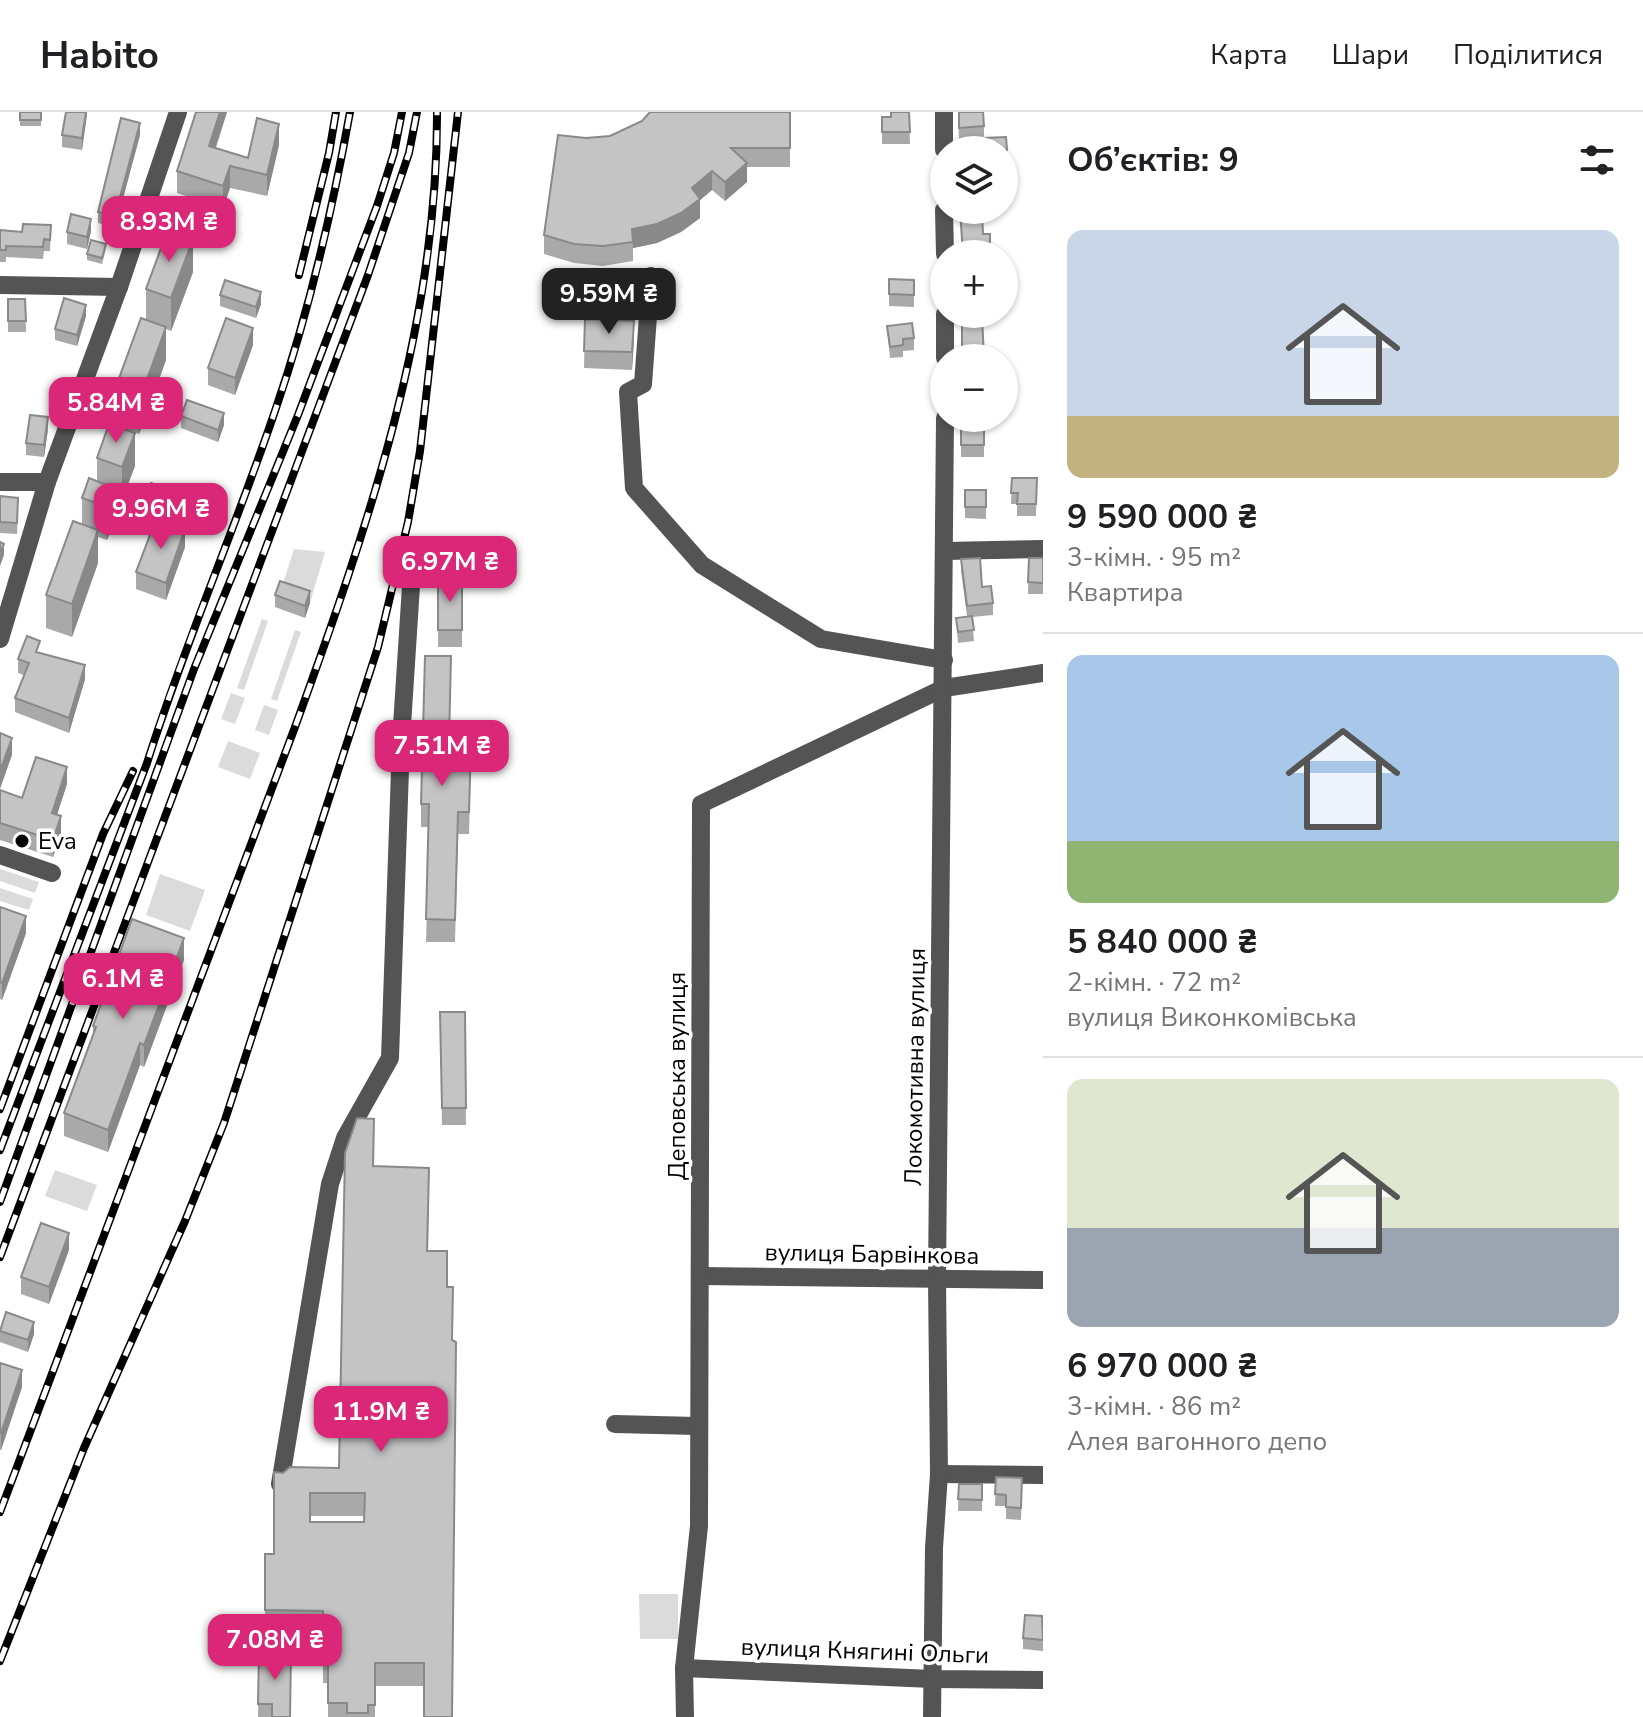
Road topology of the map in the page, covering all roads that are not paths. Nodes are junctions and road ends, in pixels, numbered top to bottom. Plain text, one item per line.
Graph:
1 (178, 112) edge
2 (944, 112) edge
3 (944, 136) edge
4 (651, 276) dead end
5 (0, 285) edge
6 (119, 287) junction
7 (945, 432) edge
8 (0, 482) edge
9 (47, 482) junction
10 (1043, 549) edge
11 (945, 551) junction
12 (411, 586) dead end
13 (0, 639) edge
14 (944, 660) junction
15 (1043, 673) edge
16 (944, 688) junction
17 (0, 855) edge
18 (52, 873) dead end
19 (700, 1276) junction
20 (937, 1279) junction
21 (1043, 1280) edge
22 (615, 1424) dead end
23 (697, 1426) junction
24 (939, 1474) junction
25 (1043, 1475) edge
26 (280, 1484) edge
27 (684, 1668) junction
28 (932, 1679) junction
29 (1043, 1680) edge
30 (685, 1717) edge
31 (932, 1717) edge

1 - 6 street
2 - 3 street
4 - 14 street
5 - 6 street
6 - 9 street
7 - 11 street, Локомотивна вулиця
8 - 9 street
9 - 13 street
10 - 11 street
11 - 14 street, Локомотивна вулиця
12 - 26 street
14 - 16 street, Локомотивна вулиця
15 - 16 street, Деповська вулиця
16 - 19 street, Деповська вулиця
16 - 20 street, Локомотивна вулиця
17 - 18 street
19 - 20 street, вулиця Барвінкова
19 - 23 street, Деповська вулиця
20 - 21 street, вулиця Барвінкова
20 - 24 street, Локомотивна вулиця
22 - 23 street
23 - 27 street, Деповська вулиця
24 - 25 street
24 - 28 street, Локомотивна вулиця
27 - 28 street, вулиця Княгині Ольги
27 - 30 street, Деповська вулиця
28 - 29 street, вулиця Княгині Ольги
28 - 31 street, Локомотивна вулиця

